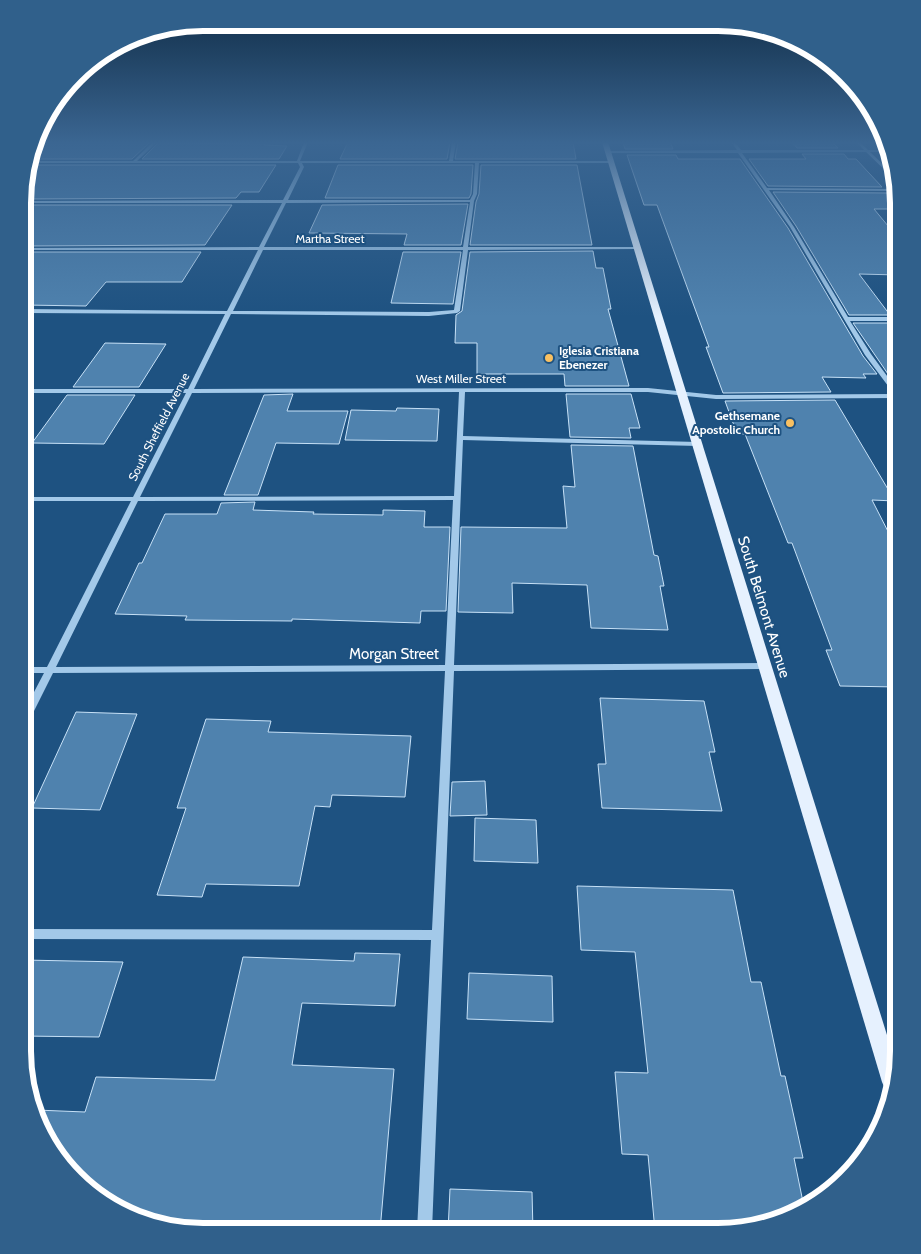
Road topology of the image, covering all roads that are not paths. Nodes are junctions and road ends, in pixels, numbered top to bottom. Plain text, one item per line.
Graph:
1 (284, 201) junction
2 (472, 201) joint
3 (622, 201) edge
4 (774, 201) edge
5 (31, 202) edge
6 (466, 248) junction
7 (636, 248) junction
8 (31, 249) edge
9 (260, 249) junction
10 (31, 311) edge
11 (228, 313) junction
12 (846, 319) junction
13 (890, 319) edge
14 (890, 385) edge
15 (31, 391) edge
16 (189, 391) junction
17 (462, 391) junction
18 (682, 393) junction
19 (890, 396) edge
20 (460, 438) junction
21 (698, 444) junction
22 (31, 498) edge
23 (457, 498) junction
24 (135, 499) junction
25 (765, 666) junction
26 (449, 668) junction
27 (31, 670) edge
28 (50, 670) junction
29 (31, 707) edge
30 (31, 934) edge
31 (437, 935) junction
32 (888, 1069) edge
33 (424, 1223) edge

1 - 2 lane
1 - 5 lane
1 - 9 street, South Sheffield Avenue
2 - 6 lane
3 - 7 main road, South Belmont Avenue
4 - 12 lane
6 - 7 street, Martha Street
6 - 9 street, Martha Street
6 - 11 lane
7 - 18 main road, South Belmont Avenue
8 - 9 street, Martha Street
9 - 11 street, South Sheffield Avenue
10 - 11 lane
11 - 16 street, South Sheffield Avenue
12 - 13 street
12 - 14 lane
15 - 16 street, West Miller Street
16 - 17 street, West Miller Street
16 - 24 street, South Sheffield Avenue
17 - 18 street, West Miller Street
17 - 20 street
18 - 19 street, West Miller Street
18 - 21 main road, South Belmont Avenue
20 - 21 street
20 - 23 street
21 - 25 main road, South Belmont Avenue
22 - 24 street
23 - 24 street
23 - 26 street
24 - 28 street, South Sheffield Avenue
25 - 26 street, Morgan Street
25 - 32 main road, South Belmont Avenue
26 - 28 street, Morgan Street
26 - 31 street
27 - 28 street, Morgan Street
28 - 29 street, South Sheffield Avenue
30 - 31 street
31 - 33 street

